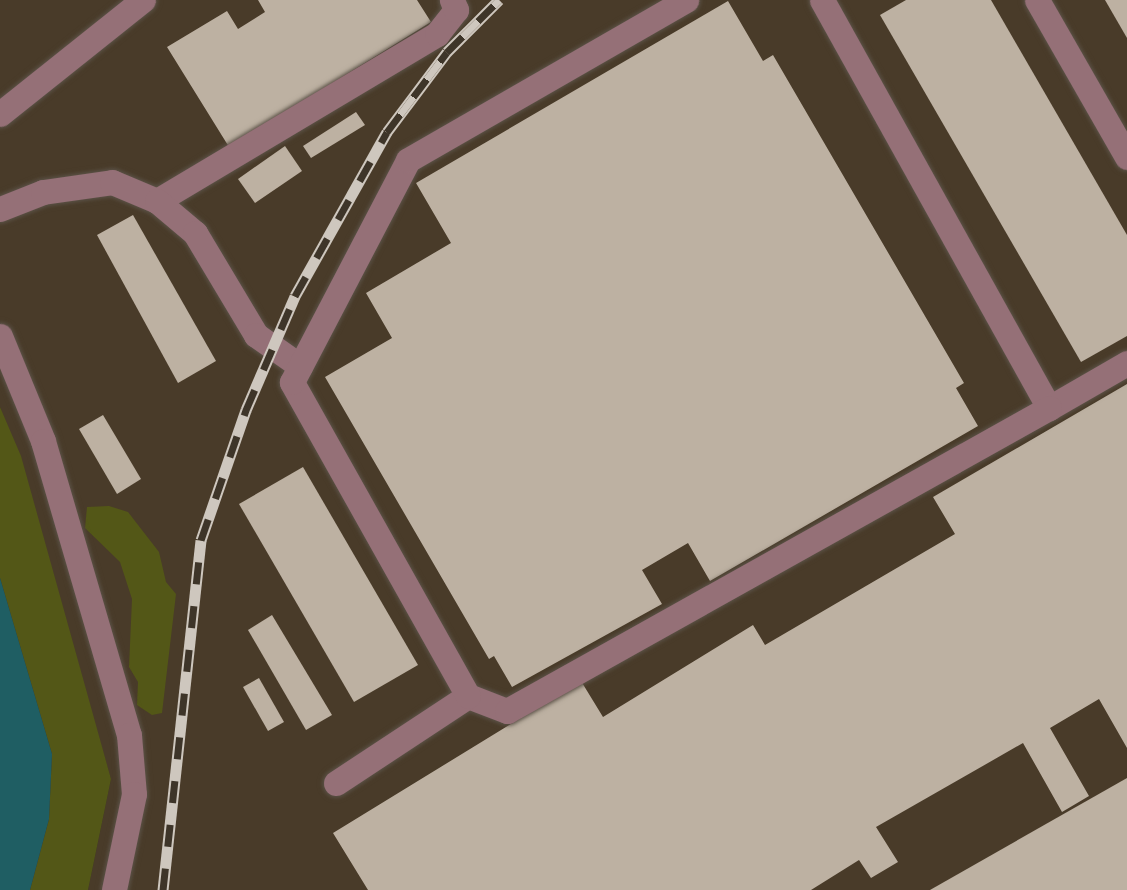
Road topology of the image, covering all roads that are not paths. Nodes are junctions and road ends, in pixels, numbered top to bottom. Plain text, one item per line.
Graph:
1 (144, 0) edge
2 (452, 0) edge
3 (686, 0) edge
4 (822, 0) edge
5 (1037, 0) edge
6 (0, 114) edge
7 (1127, 157) edge
8 (157, 201) junction
9 (0, 210) edge
10 (0, 336) edge
11 (1127, 363) edge
12 (300, 366) junction
13 (1049, 408) junction
14 (468, 696) junction
15 (336, 783) dead end
16 (114, 890) edge

1 - 6 lane
2 - 8 lane
3 - 12 lane
4 - 13 lane
5 - 7 lane
8 - 9 lane
8 - 12 lane
10 - 16 lane
11 - 13 lane
12 - 14 lane
13 - 14 lane
14 - 15 lane

